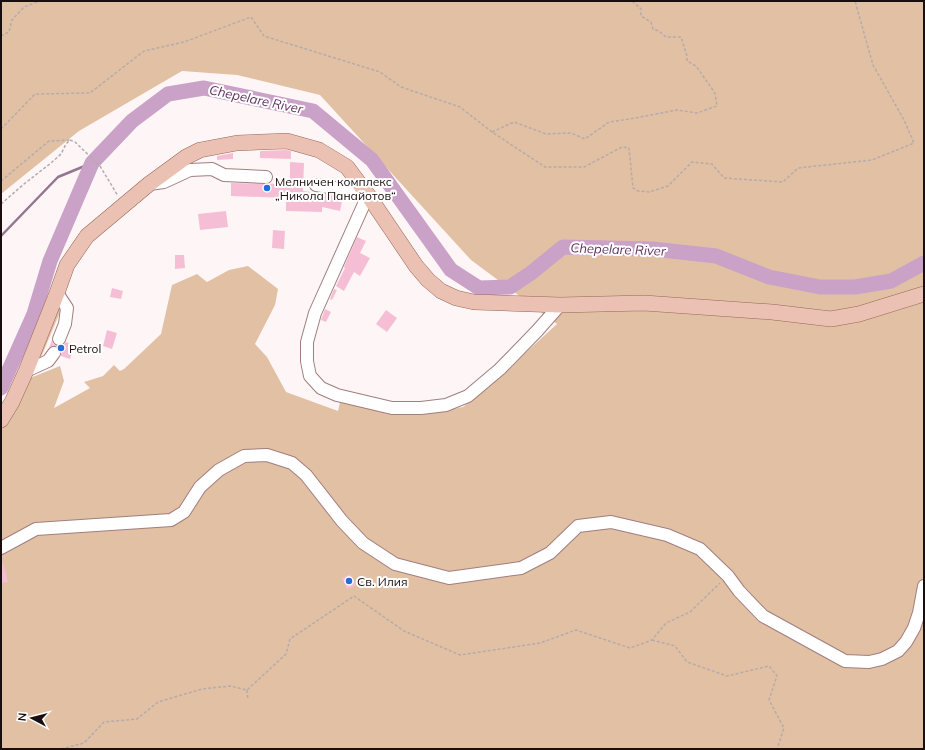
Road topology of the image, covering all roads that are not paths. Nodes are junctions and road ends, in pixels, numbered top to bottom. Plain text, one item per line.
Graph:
1 (266, 177) dead end
2 (149, 184) junction
3 (316, 185) dead end
4 (366, 191) junction
5 (57, 293) junction
6 (924, 294) edge
7 (560, 304) junction
8 (59, 339) dead end
9 (54, 353) dead end
10 (26, 371) junction
11 (1, 420) edge
12 (1, 548) edge
13 (924, 586) edge

1 - 2 street
2 - 4 main road
2 - 5 main road
3 - 4 street
4 - 7 main road
4 - 7 street
5 - 8 street
5 - 10 main road
6 - 7 main road
9 - 10 street
10 - 11 main road
12 - 13 street

